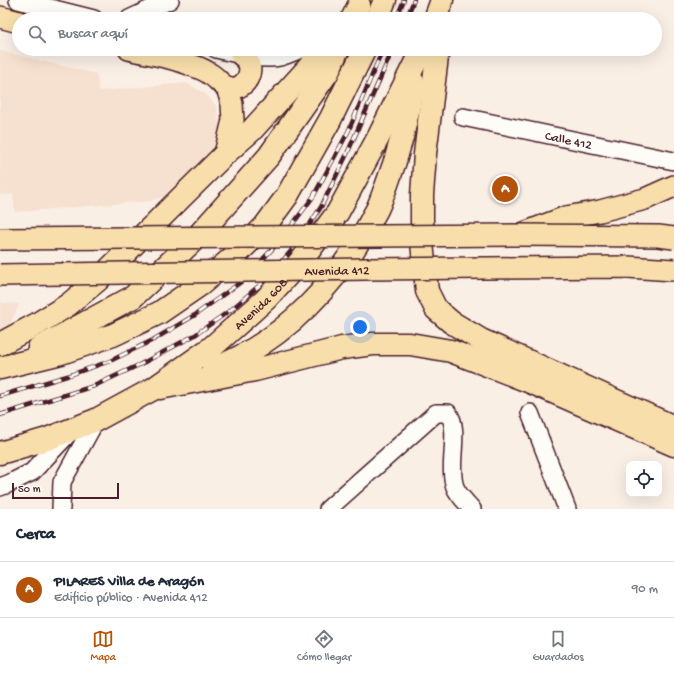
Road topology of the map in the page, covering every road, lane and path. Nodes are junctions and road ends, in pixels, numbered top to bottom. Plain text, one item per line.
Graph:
1 (18, 0) edge
2 (170, 0) edge
3 (385, 0) edge
4 (443, 0) edge
5 (66, 12) edge
6 (144, 12) edge
7 (380, 12) edge
8 (438, 12) edge
9 (442, 12) edge
10 (0, 17) edge
11 (12, 20) edge
12 (157, 56) edge
13 (243, 56) edge
14 (252, 56) edge
15 (284, 56) edge
16 (317, 56) edge
17 (335, 56) edge
18 (362, 56) edge
19 (419, 56) edge
20 (437, 56) edge
21 (227, 87) junction
22 (464, 117) dead end
23 (225, 154) junction
24 (674, 161) edge
25 (674, 186) edge
26 (517, 235) junction
27 (674, 238) edge
28 (0, 239) edge
29 (674, 270) edge
30 (0, 275) edge
31 (0, 344) edge
32 (0, 367) edge
33 (153, 389) junction
34 (530, 413) dead end
35 (96, 420) junction
36 (674, 426) edge
37 (72, 429) junction
38 (674, 445) edge
39 (0, 453) edge
40 (0, 487) edge
41 (61, 509) edge
42 (328, 509) edge
43 (472, 509) edge
44 (567, 509) edge

1 - 5 street
2 - 6 street
3 - 7 highway
4 - 8 highway
4 - 9 highway
10 - 11 main road
12 - 21 main road
13 - 21 main road
14 - 15 street
16 - 23 highway
17 - 32 highway
18 - 32 highway
19 - 33 highway, Avenida 608
19 - 33 highway
20 - 36 highway
21 - 23 main road
22 - 24 street, Calle 412
23 - 31 highway
25 - 26 main road
26 - 27 main road, bridge
26 - 28 main road, bridge
29 - 30 main road, Avenida 412, bridge
33 - 35 highway, Avenida 608
33 - 38 highway
34 - 44 street
35 - 37 highway, Avenida 608
35 - 41 street
37 - 39 highway, Avenida 608
37 - 40 street
42 - 43 street

